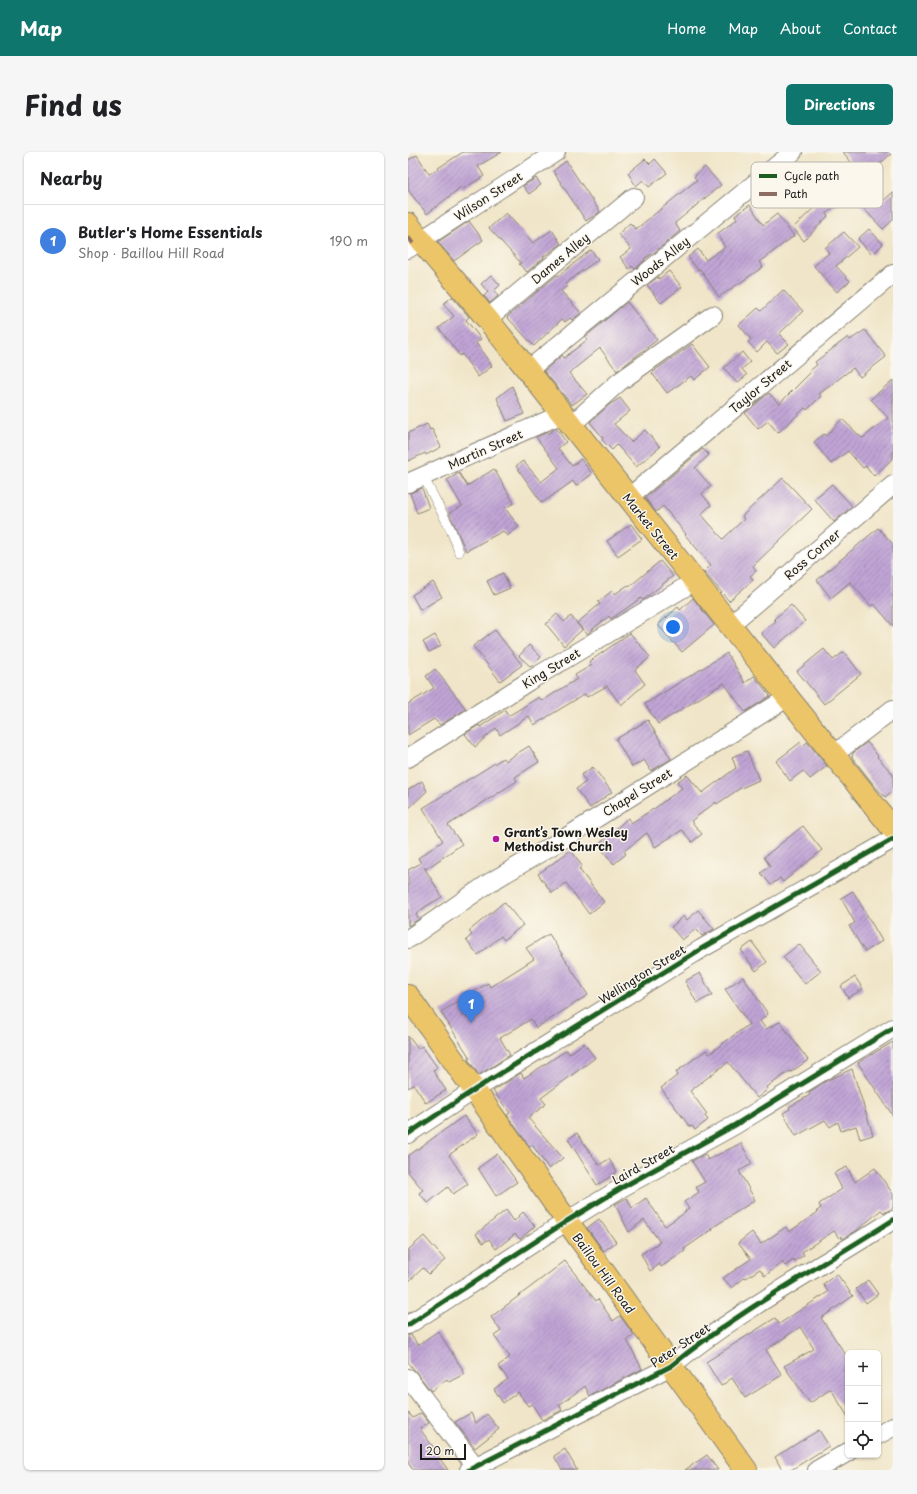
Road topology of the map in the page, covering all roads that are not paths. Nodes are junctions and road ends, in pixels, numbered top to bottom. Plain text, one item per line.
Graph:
1 (556, 152) edge
2 (793, 152) edge
3 (781, 162) edge
4 (751, 187) edge
5 (634, 197) dead end
6 (412, 238) edge
7 (893, 274) edge
8 (713, 315) dead end
9 (487, 319) junction
10 (528, 371) junction
11 (566, 420) junction
12 (416, 480) edge
13 (893, 485) edge
14 (628, 498) junction
15 (459, 552) dead end
16 (695, 580) junction
17 (731, 624) junction
18 (787, 698) junction
19 (893, 709) edge
20 (834, 755) junction
21 (408, 758) edge
22 (893, 829) edge
23 (893, 839) edge
24 (408, 940) edge
25 (408, 996) edge
26 (893, 1028) edge
27 (474, 1090) junction
28 (408, 1134) edge
29 (893, 1220) edge
30 (567, 1221) junction
31 (408, 1325) edge
32 (671, 1366) junction
33 (408, 1378) edge
34 (893, 1427) edge
35 (881, 1433) edge
36 (845, 1454) edge
37 (474, 1469) edge
38 (819, 1469) edge
39 (746, 1470) edge

1 - 6 street, Wilson Street
2 - 3 street, Woods Alley
4 - 10 street, Woods Alley
5 - 9 street, Dames Alley
6 - 9 main road, Market Street
7 - 14 street, Taylor Street
8 - 11 street, Martin Street
9 - 10 main road, Market Street
10 - 11 main road, Market Street
11 - 12 street, Martin Street
11 - 14 main road, Market Street
12 - 15 lane
13 - 17 street, Ross Corner
14 - 16 main road, Market Street
16 - 17 main road, Market Street
16 - 21 street, King Street
17 - 18 main road, Market Street
18 - 20 main road, Market Street
18 - 24 street, Chapel Street
19 - 20 street
20 - 22 main road, Market Street
23 - 27 street, Wellington Street
25 - 27 main road, Baillou Hill Road
26 - 30 street, Laird Street
27 - 28 street, Wellington Street
27 - 30 main road, Baillou Hill Road
29 - 32 street, Peter Street
30 - 31 street, Laird Street
30 - 32 main road, Baillou Hill Road
32 - 37 street, Peter Street
32 - 39 main road, Baillou Hill Road
33 - 37 street
34 - 35 street
36 - 38 street

